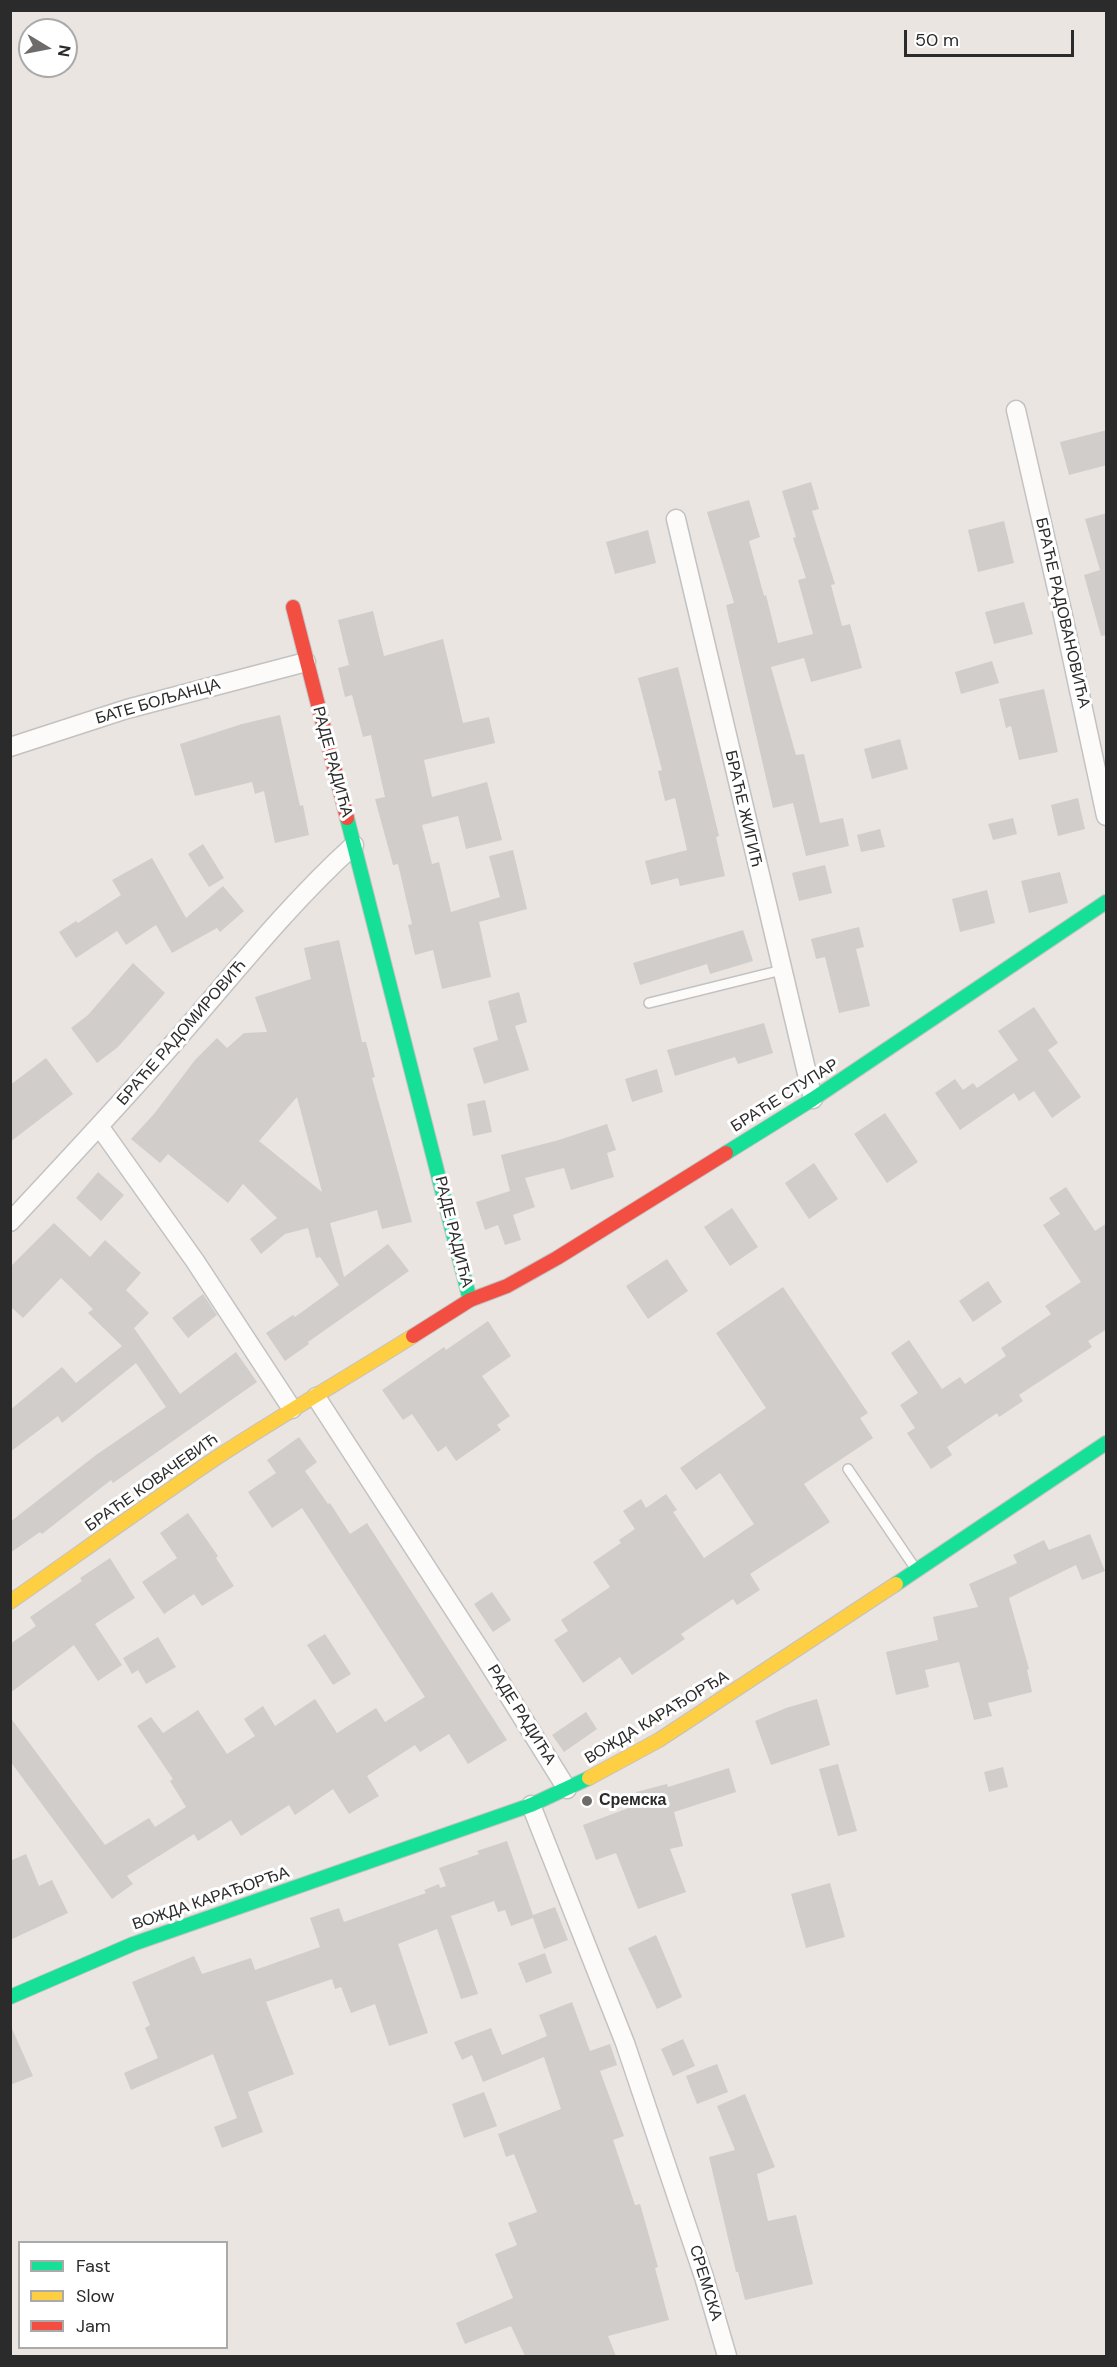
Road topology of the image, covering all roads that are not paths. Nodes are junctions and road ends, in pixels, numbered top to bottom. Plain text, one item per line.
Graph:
1 (1016, 410) dead end
2 (676, 519) dead end
3 (293, 608) dead end
4 (306, 662) junction
5 (10, 747) edge
6 (1107, 816) edge
7 (354, 845) junction
8 (1107, 902) edge
9 (782, 970) junction
10 (649, 1003) dead end
11 (813, 1099) junction
12 (99, 1126) junction
13 (10, 1222) edge
14 (470, 1300) junction
15 (316, 1397) junction
16 (292, 1409) junction
17 (1107, 1443) edge
18 (848, 1469) dead end
19 (916, 1570) junction
20 (10, 1602) edge
21 (567, 1789) junction
22 (531, 1805) junction
23 (10, 1997) edge
24 (727, 2356) edge

1 - 6 street, БРАЋЕ РАДОВАНОВИЋА
2 - 9 street, БРАЋЕ ЖИГИЋ
3 - 4 street, РАДЕ РАДИЋА
4 - 5 street, БАТЕ БОЉАНЦА
4 - 7 street, РАДЕ РАДИЋА
7 - 12 street, БРАЋЕ РАДОМИРОВИЋ
7 - 14 street, РАДЕ РАДИЋА
8 - 11 street, БРАЋЕ СТУПАР
9 - 10 lane
9 - 11 street, БРАЋЕ ЖИГИЋ
11 - 14 street, БРАЋЕ СТУПАР
12 - 13 street, БРАЋЕ РАДОМИРОВИЋ
12 - 16 street
14 - 15 street, РАДЕ РАДИЋА
15 - 16 street, БРАЋЕ КОВАЧЕВИЋ
15 - 21 street, РАДЕ РАДИЋА
16 - 20 street, БРАЋЕ КОВАЧЕВИЋ
17 - 19 street, ВОЖДА КАРАЂОРЂА
18 - 19 lane
19 - 21 street, ВОЖДА КАРАЂОРЂА
21 - 22 street, ВОЖДА КАРАЂОРЂА
22 - 23 street, ВОЖДА КАРАЂОРЂА
22 - 24 street, СРЕМСКА

